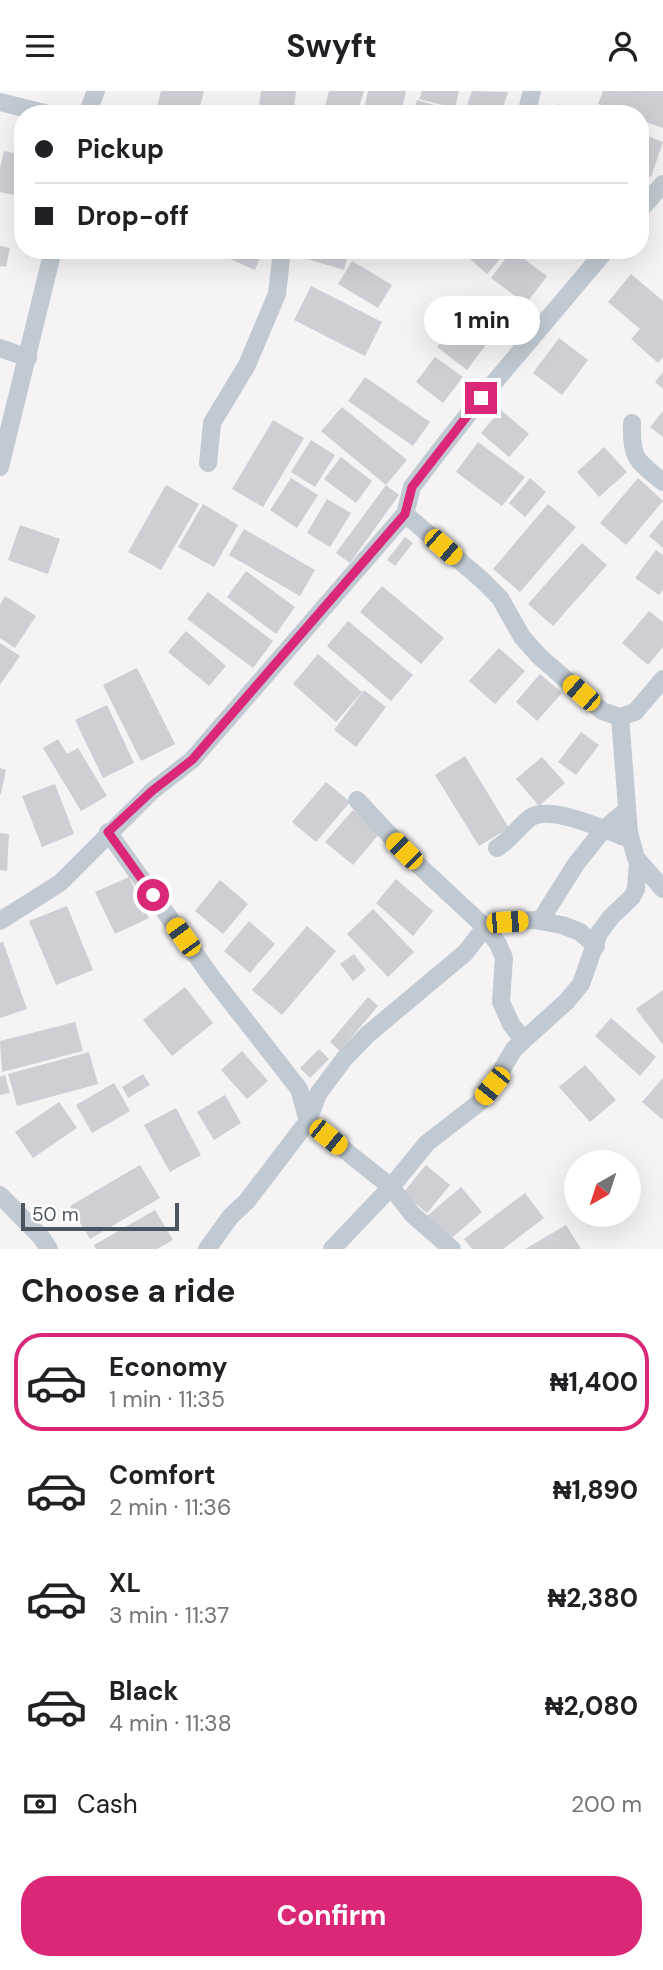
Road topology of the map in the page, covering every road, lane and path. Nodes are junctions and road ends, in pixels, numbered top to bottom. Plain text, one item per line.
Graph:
1 (663, 184) edge
2 (649, 200) edge
3 (51, 259) edge
4 (281, 259) edge
5 (598, 259) edge
6 (0, 348) edge
7 (28, 358) junction
8 (632, 423) dead end
9 (208, 463) dead end
10 (0, 467) edge
11 (663, 482) edge
12 (405, 514) junction
13 (662, 681) edge
14 (620, 717) junction
15 (356, 800) dead end
16 (627, 810) junction
17 (603, 830) junction
18 (108, 832) junction
19 (631, 839) junction
20 (497, 848) dead end
21 (638, 861) junction
22 (663, 889) edge
23 (0, 921) edge
24 (540, 921) junction
25 (487, 929) junction
26 (596, 946) junction
27 (523, 1040) junction
28 (307, 1121) junction
29 (391, 1187) junction
30 (0, 1195) edge
31 (49, 1249) edge
32 (207, 1249) edge
33 (332, 1249) edge
34 (452, 1249) edge

1 - 2 street
3 - 7 street
4 - 9 street
5 - 12 street
6 - 7 street
7 - 10 street
8 - 11 street
12 - 14 street
12 - 18 street
13 - 14 street
14 - 16 street
15 - 25 street
16 - 17 street
16 - 19 street
17 - 19 street
17 - 20 street
17 - 24 street
18 - 23 street
18 - 28 street
19 - 21 street
21 - 22 street
21 - 26 street
24 - 25 street
24 - 26 street
25 - 27 street
25 - 28 street
26 - 27 street
27 - 29 street
28 - 29 street
28 - 32 street
29 - 33 street
29 - 34 street
30 - 31 street

